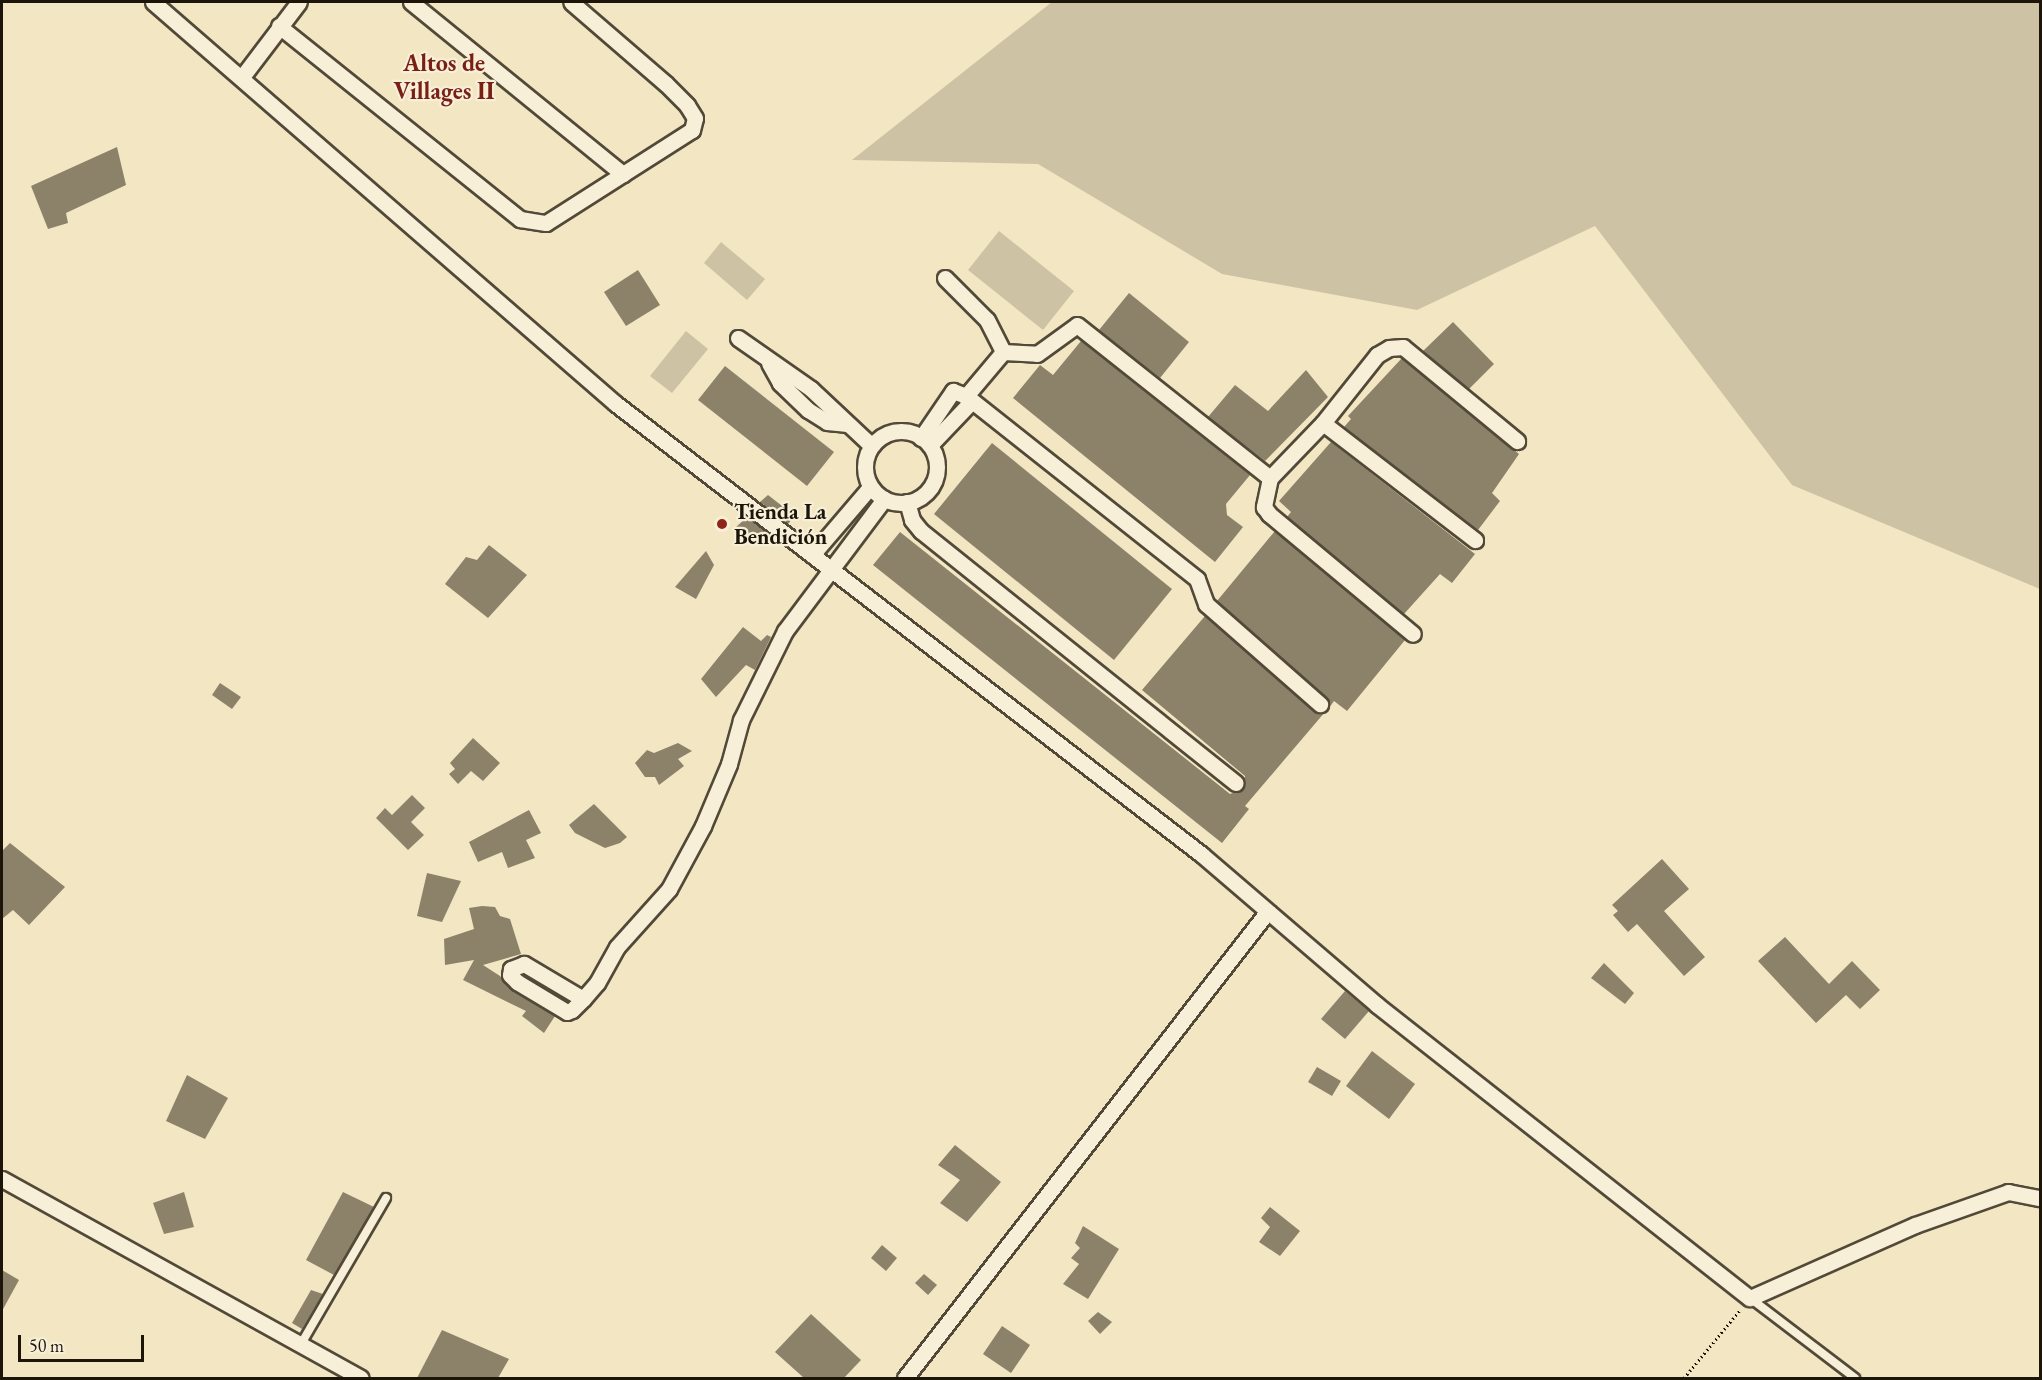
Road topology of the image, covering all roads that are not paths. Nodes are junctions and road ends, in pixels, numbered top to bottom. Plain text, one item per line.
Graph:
1 (153, 2) edge
2 (298, 2) edge
3 (411, 2) edge
4 (571, 2) edge
5 (279, 26) junction
6 (242, 77) junction
7 (623, 174) junction
8 (945, 278) dead end
9 (738, 338) dead end
10 (1003, 352) junction
11 (966, 396) junction
12 (1323, 423) junction
13 (1517, 441) dead end
14 (926, 442) junction
15 (872, 446) junction
16 (1270, 478) junction
17 (870, 487) junction
18 (884, 499) junction
19 (907, 502) junction
20 (1475, 540) dead end
21 (812, 555) junction
22 (830, 568) junction
23 (1413, 634) dead end
24 (1320, 704) dead end
25 (1236, 783) dead end
26 (1268, 911) junction
27 (583, 999) dead end
28 (2, 1179) edge
29 (386, 1198) dead end
30 (2040, 1198) edge
31 (1750, 1298) junction
32 (301, 1344) junction
33 (361, 1378) edge
34 (905, 1378) edge
35 (1855, 1378) edge

1 - 6 street
2 - 5 street
3 - 7 street
4 - 7 street
5 - 6 street
5 - 7 street
6 - 21 street
8 - 10 street
9 - 15 street
10 - 11 street
10 - 16 street
11 - 14 street
11 - 24 street
12 - 13 street
12 - 16 street
12 - 20 street
14 - 15 street
14 - 19 street
15 - 17 street
16 - 23 street
17 - 18 street
17 - 21 street
18 - 19 street
18 - 22 street
19 - 25 street
21 - 22 street
22 - 26 street
22 - 27 street
26 - 31 street
26 - 34 street
28 - 32 street
29 - 32 lane
30 - 31 street
31 - 35 lane
32 - 33 street

